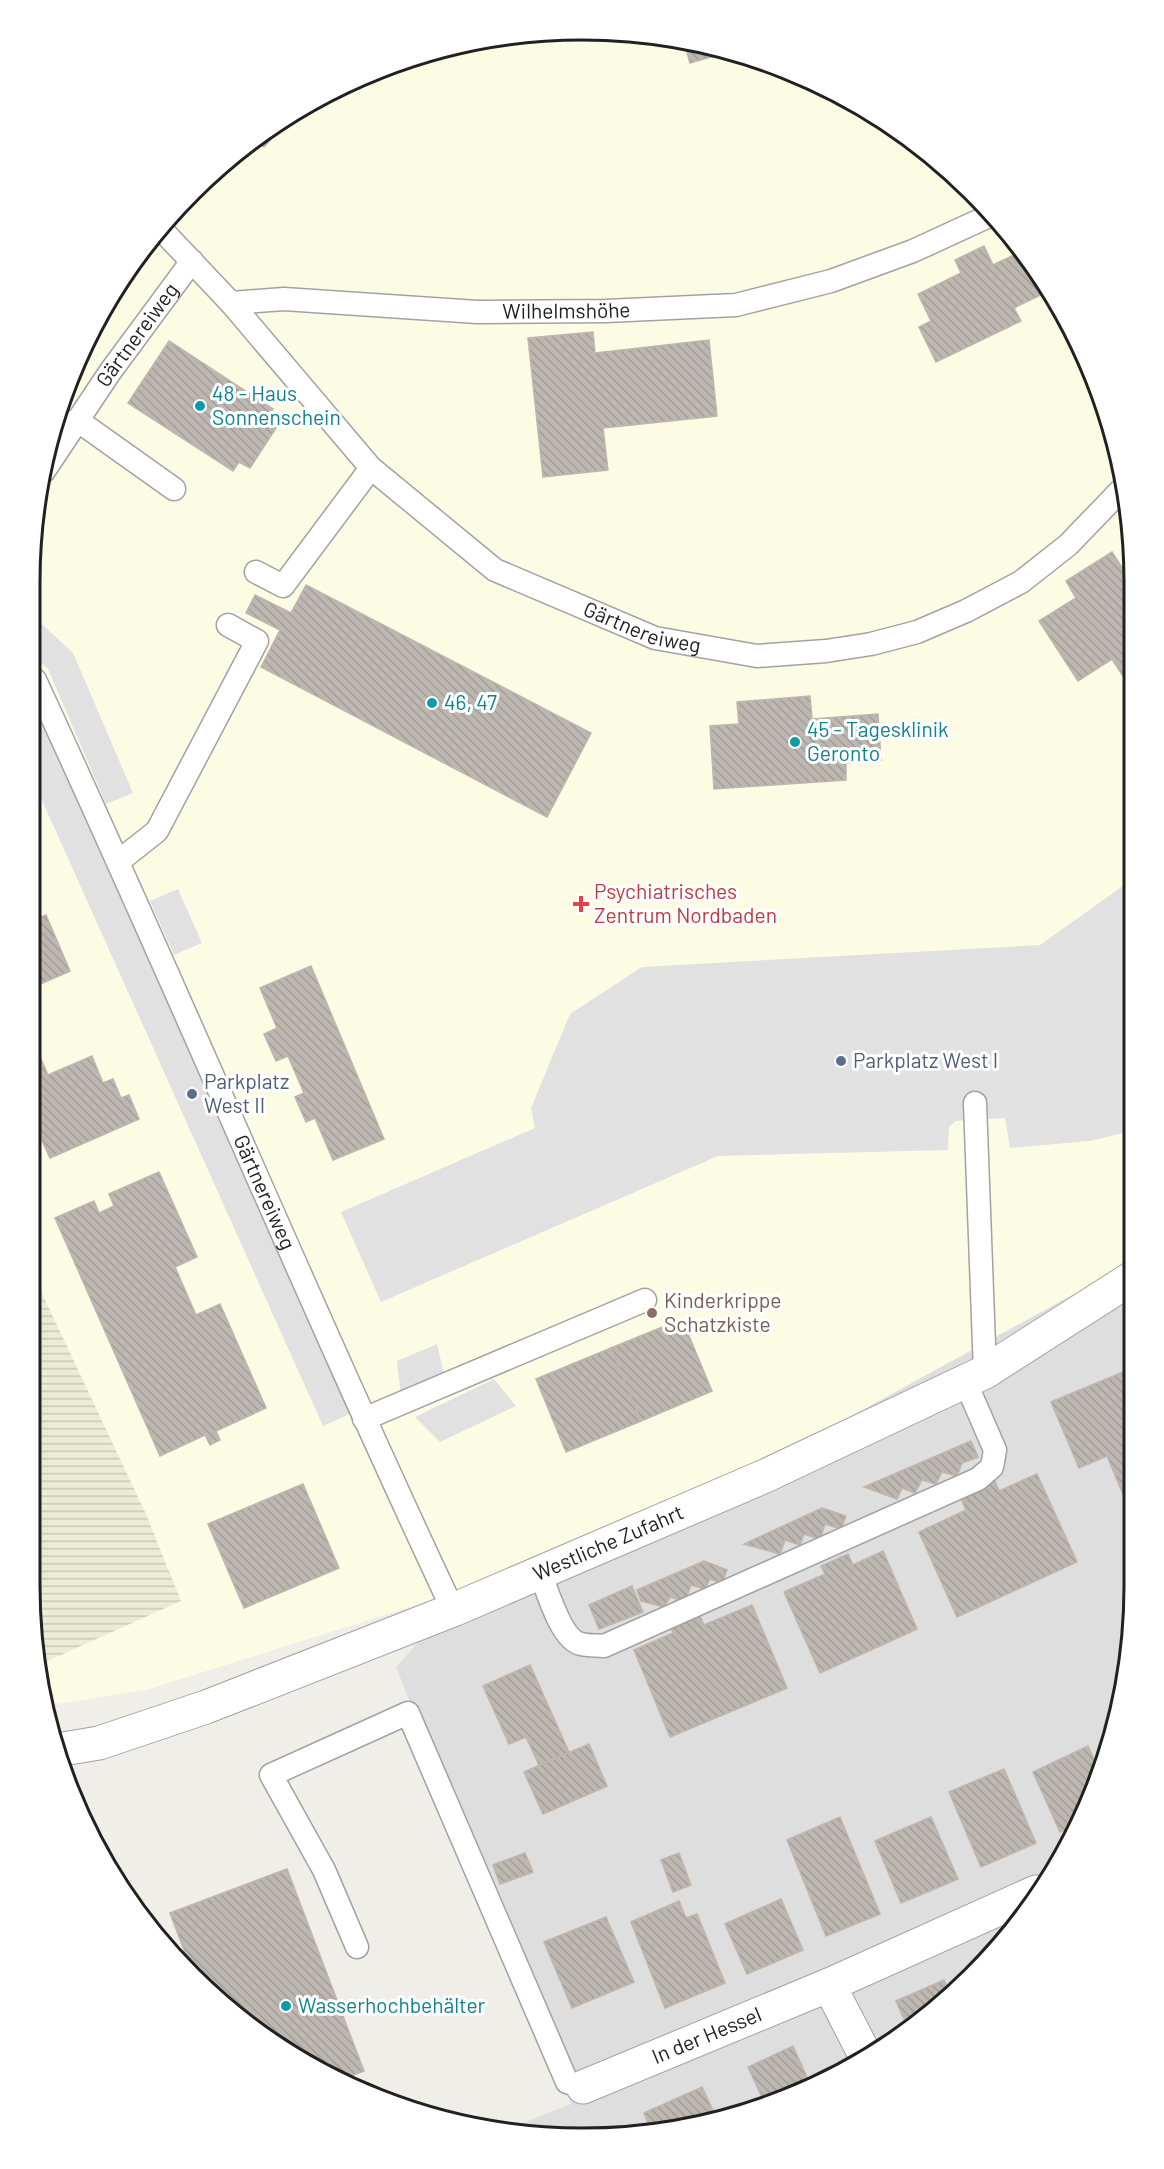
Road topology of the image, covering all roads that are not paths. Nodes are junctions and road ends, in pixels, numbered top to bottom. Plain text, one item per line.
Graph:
1 (983, 219) edge
2 (167, 235) edge
3 (192, 261) junction
4 (231, 303) junction
5 (77, 420) junction
6 (57, 451) edge
7 (371, 468) junction
8 (174, 489) dead end
9 (1116, 495) edge
10 (256, 572) dead end
11 (228, 625) dead end
12 (40, 691) edge
13 (119, 861) junction
14 (975, 1103) dead end
15 (1124, 1283) edge
16 (645, 1300) dead end
17 (975, 1376) junction
18 (364, 1419) junction
19 (540, 1572) junction
20 (453, 1610) junction
21 (65, 1749) edge
22 (1026, 1896) edge
23 (357, 1947) dead end
24 (829, 1985) junction
25 (862, 2050) edge
26 (583, 2087) joint

1 - 4 lane, Wilhelmshöhe
2 - 3 lane
3 - 4 lane
3 - 5 lane, Gärtnereiweg
4 - 7 lane, Gärtnereiweg
5 - 6 lane, Gärtnereiweg
5 - 8 lane
7 - 9 lane, Gärtnereiweg
7 - 10 lane
11 - 13 lane
12 - 13 lane, Gärtnereiweg
13 - 18 lane, Gärtnereiweg
14 - 17 lane
15 - 17 street, Westliche Zufahrt
16 - 18 lane
17 - 19 street, Westliche Zufahrt
17 - 19 lane
18 - 20 lane, Gärtnereiweg
19 - 20 street, Westliche Zufahrt
20 - 21 street, Westliche Zufahrt
22 - 24 street, In der Hessel
23 - 26 lane
24 - 25 street
24 - 26 street, In der Hessel

